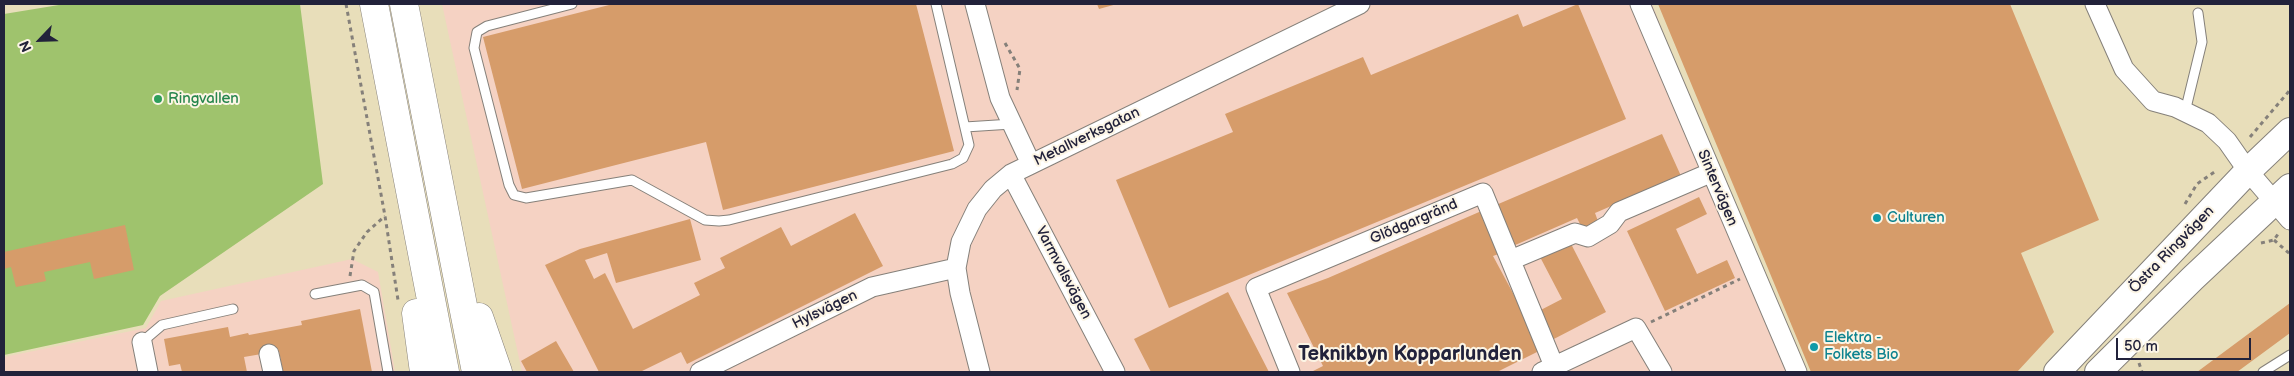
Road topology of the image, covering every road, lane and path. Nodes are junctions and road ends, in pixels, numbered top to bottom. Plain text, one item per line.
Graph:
1 (346, 4) edge
2 (374, 4) edge
3 (404, 4) edge
4 (572, 4) edge
5 (936, 4) edge
6 (975, 4) edge
7 (1360, 4) edge
8 (1640, 4) edge
9 (2095, 4) edge
10 (2198, 13) dead end
11 (1000, 38) dead end
12 (2290, 90) edge
13 (1017, 97) dead end
14 (2185, 112) junction
15 (2261, 123) dead end
16 (1012, 124) junction
17 (965, 127) junction
18 (2290, 131) edge
19 (1031, 164) junction
20 (2219, 169) dead end
21 (2248, 171) junction
22 (1710, 173) junction
23 (1011, 174) junction
24 (2197, 184) dead end
25 (2285, 202) edge
26 (414, 214) junction
27 (385, 216) junction
28 (448, 231) junction
29 (2274, 240) dead end
30 (2290, 254) edge
31 (1511, 260) junction
32 (956, 268) junction
33 (1743, 278) dead end
34 (351, 286) junction
35 (315, 294) dead end
36 (399, 308) dead end
37 (233, 309) dead end
38 (1636, 328) junction
39 (142, 342) joint
40 (2290, 355) edge
41 (2138, 362) dead end
42 (1550, 368) edge
43 (2276, 369) edge
44 (148, 372) edge
45 (388, 372) edge
46 (424, 372) edge
47 (445, 372) edge
48 (476, 372) edge
49 (498, 372) edge
50 (700, 372) edge
51 (980, 372) edge
52 (1115, 372) edge
53 (1290, 372) edge
54 (1662, 372) edge
55 (1797, 372) edge
56 (2056, 372) edge
57 (2098, 372) edge
58 (2142, 372) edge
59 (2263, 372) edge

1 - 27 path
2 - 26 highway
3 - 28 highway
4 - 17 lane
5 - 17 lane
6 - 16 street
7 - 19 street, Metallverksgatan
8 - 22 street, Sintervägen
9 - 14 street
10 - 14 lane
11 - 13 path
12 - 15 path
14 - 21 street
16 - 17 lane
16 - 19 street
18 - 21 main road, Östra Ringvägen
19 - 23 street, Metallverksgatan
20 - 24 path
21 - 25 street
21 - 56 main road, Östra Ringvägen
22 - 31 street
22 - 55 street, Sintervägen
23 - 32 street, Metallverksgatan
23 - 52 street, Varmvalsvägen
25 - 57 main road
26 - 46 highway
26 - 47 highway
27 - 34 path
27 - 36 path
28 - 48 highway
28 - 49 highway
29 - 30 path
31 - 42 street, Glödgargränd
31 - 53 street, Glödgargränd
32 - 50 street, Hylsvägen
32 - 51 street, Metallverksgatan
33 - 38 path
34 - 35 lane
34 - 45 lane
37 - 39 lane
38 - 42 street
38 - 54 street
39 - 44 street
40 - 43 lane
41 - 58 path
43 - 59 lane

